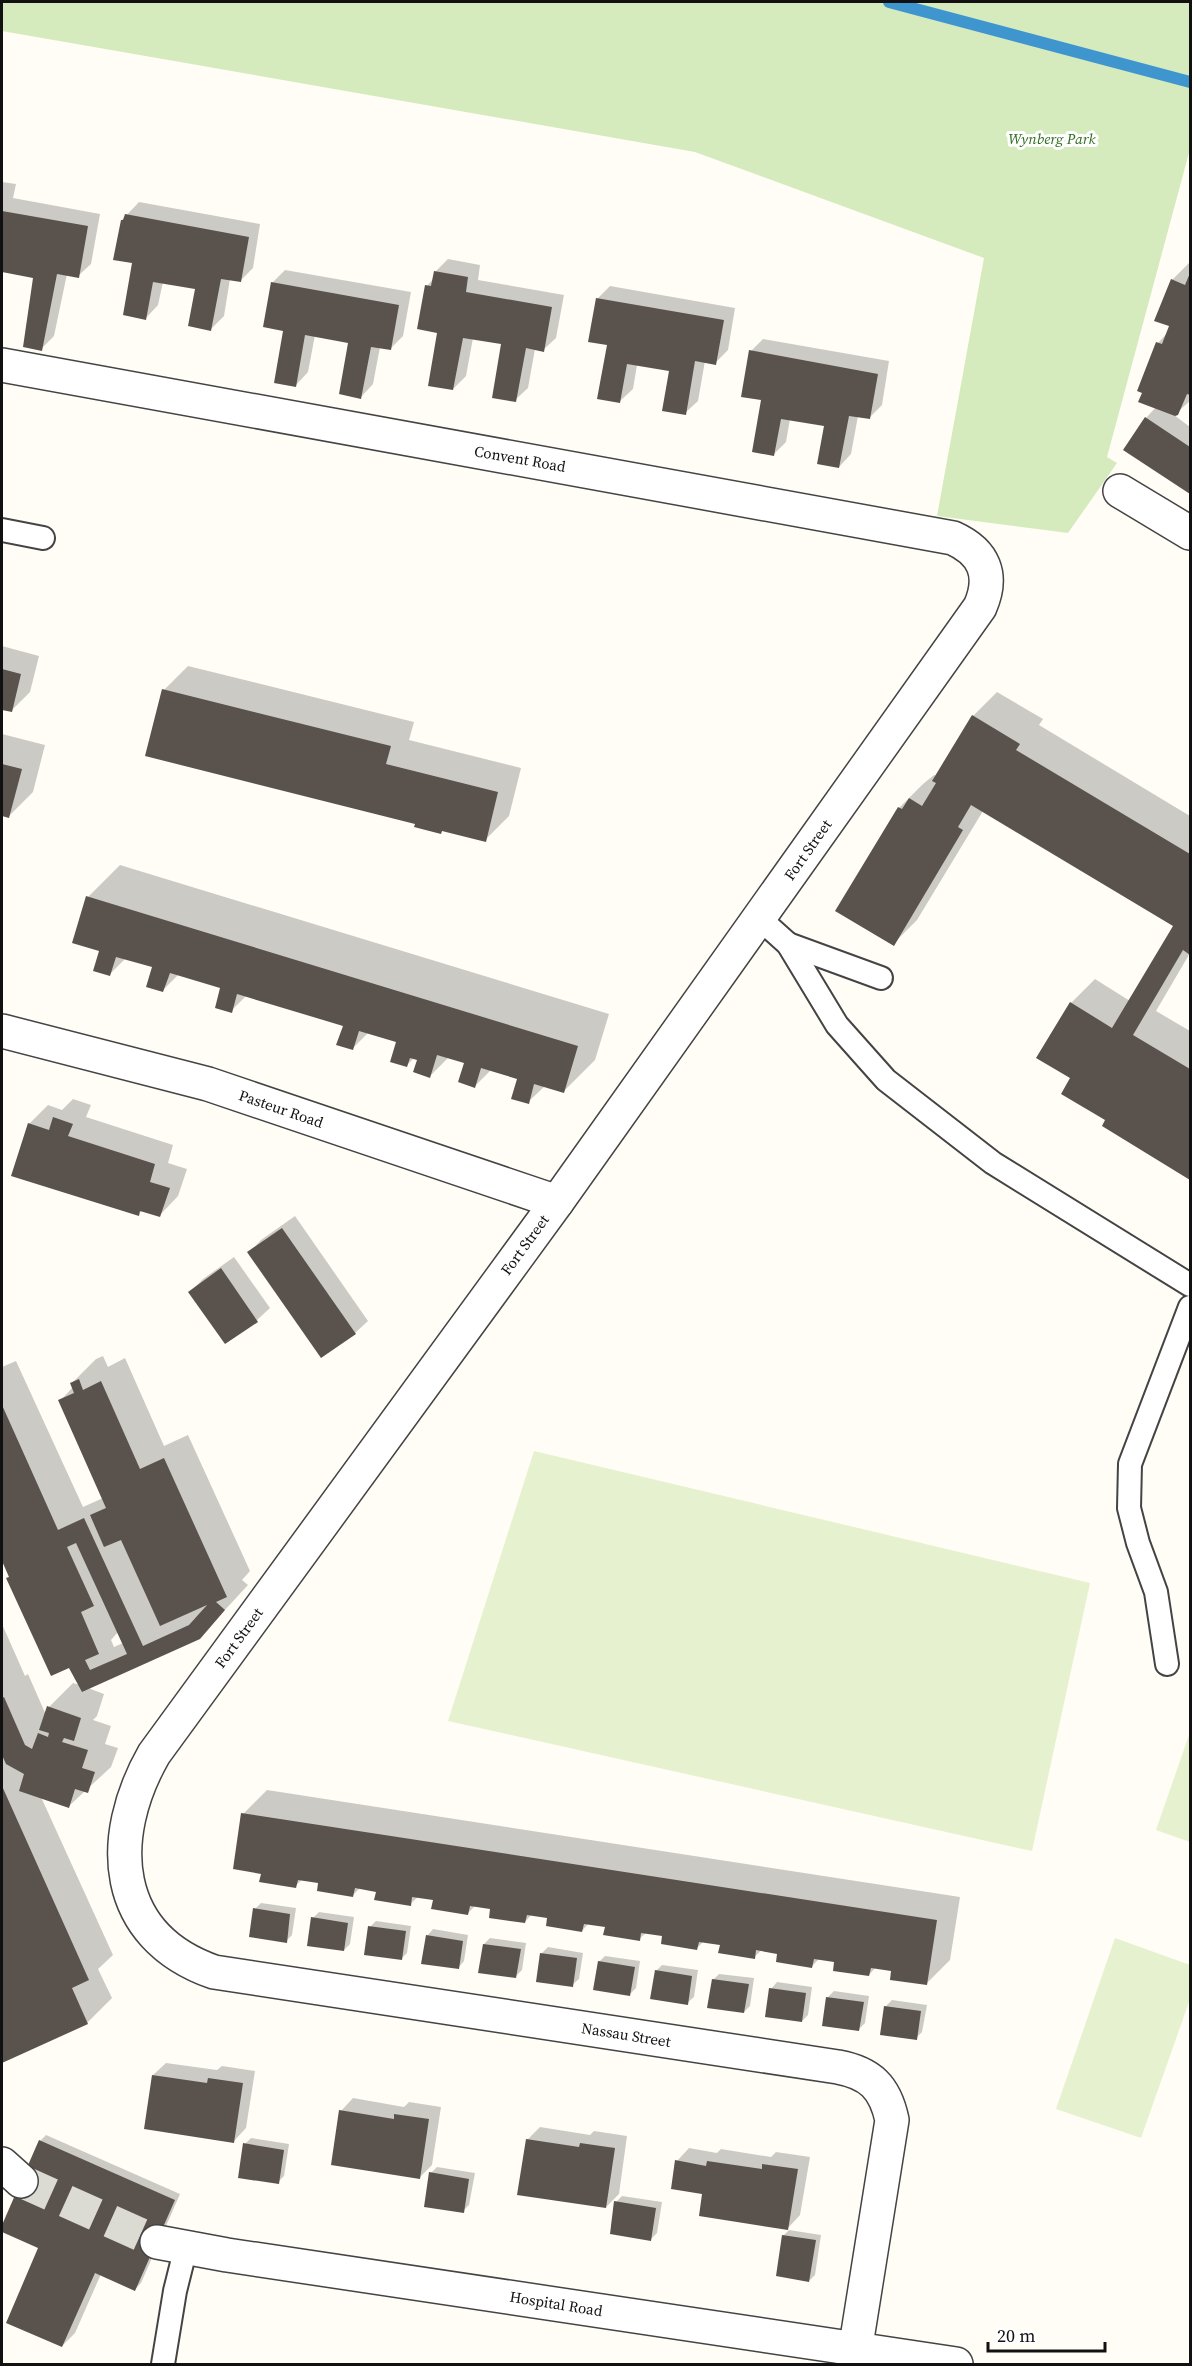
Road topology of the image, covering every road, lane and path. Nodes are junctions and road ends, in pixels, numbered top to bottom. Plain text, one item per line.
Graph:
1 (2, 365) edge
2 (1119, 491) dead end
3 (2, 530) edge
4 (1191, 533) edge
5 (43, 538) dead end
6 (980, 607) joint
7 (759, 918) junction
8 (788, 945) junction
9 (881, 978) dead end
10 (2, 1031) edge
11 (557, 1202) junction
12 (1191, 1285) edge
13 (1191, 1307) edge
14 (1167, 1664) dead end
15 (132, 1901) joint
16 (172, 2244) joint
17 (854, 2357) edge
18 (163, 2364) edge
19 (956, 2364) edge

1 - 6 street, Convent Road
2 - 4 street
3 - 5 lane
6 - 7 street, Fort Street
7 - 8 lane
7 - 11 street, Fort Street
8 - 9 lane
8 - 12 lane
10 - 11 street, Pasteur Road
11 - 15 street, Fort Street
13 - 14 lane
15 - 17 street, Nassau Street
16 - 17 street, Hospital Road
16 - 18 lane
17 - 19 street, Hospital Road

